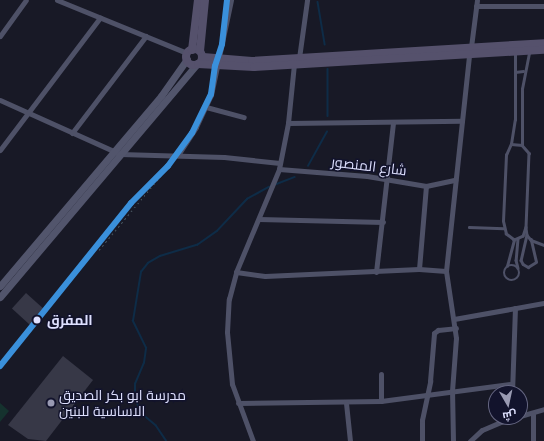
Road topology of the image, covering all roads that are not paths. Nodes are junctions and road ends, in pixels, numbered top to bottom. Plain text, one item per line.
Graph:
1 (26, 0) edge
2 (57, 0) edge
3 (198, 0) edge
4 (205, 0) edge
5 (231, 0) edge
6 (307, 0) edge
7 (477, 0) edge
8 (476, 6) junction
9 (544, 6) edge
10 (100, 18) junction
11 (0, 36) edge
12 (146, 36) junction
13 (544, 43) edge
14 (529, 47) junction
15 (515, 48) junction
16 (470, 50) junction
17 (544, 50) edge
18 (194, 54) junction
19 (297, 61) junction
20 (218, 62) junction
21 (197, 65) junction
22 (523, 71) junction
23 (515, 72) junction
24 (0, 100) edge
25 (522, 105) junction
26 (515, 106) junction
27 (206, 107) junction
28 (29, 113) junction
29 (244, 116) dead end
30 (462, 122) junction
31 (288, 123) junction
32 (393, 123) junction
33 (72, 133) junction
34 (511, 144) junction
35 (522, 144) junction
36 (0, 150) edge
37 (117, 152) junction
38 (178, 155) junction
39 (280, 163) junction
40 (278, 172) junction
41 (389, 179) junction
42 (455, 180) junction
43 (426, 186) junction
44 (259, 219) junction
45 (383, 222) junction
46 (469, 227) dead end
47 (526, 227) junction
48 (503, 228) junction
49 (526, 235) junction
50 (45, 239) junction
51 (518, 239) junction
52 (514, 240) junction
53 (531, 240) junction
54 (544, 245) edge
55 (506, 267) junction
56 (518, 268) junction
57 (419, 269) junction
58 (236, 272) junction
59 (376, 272) junction
60 (446, 272) junction
61 (0, 286) edge
62 (0, 297) edge
63 (544, 303) edge
64 (515, 308) junction
65 (454, 319) junction
66 (456, 328) junction
67 (381, 374) dead end
68 (511, 384) joint
69 (452, 391) junction
70 (427, 396) junction
71 (381, 401) junction
72 (238, 403) junction
73 (346, 403) junction
74 (544, 409) edge
75 (533, 414) junction
76 (528, 415) edge
77 (494, 425) edge
78 (253, 441) edge
79 (350, 441) edge
80 (422, 441) edge
81 (453, 441) edge
82 (470, 441) edge
83 (532, 441) edge

1 - 11 street
2 - 10 street
3 - 18 main road
4 - 18 main road
5 - 20 street
6 - 19 street
7 - 8 street
8 - 9 street
8 - 16 street
10 - 12 street
10 - 28 street
12 - 18 street
12 - 33 street
13 - 14 main road
14 - 15 main road
14 - 17 main road
14 - 22 lane
15 - 16 main road
15 - 23 lane
16 - 19 main road
16 - 30 street
18 - 20 main road
18 - 21 main road
18 - 21 main road
18 - 37 main road
19 - 20 main road
19 - 31 street
20 - 21 main road
20 - 27 street
21 - 37 main road
22 - 23 lane
22 - 25 lane
23 - 26 lane
24 - 28 street
25 - 26 lane
25 - 35 lane
26 - 34 lane
27 - 29 street
27 - 38 street
28 - 33 street
28 - 36 street
30 - 32 street
30 - 42 street
31 - 32 street
31 - 39 street
32 - 41 street
33 - 37 street
34 - 35 lane
34 - 48 lane
35 - 47 lane
37 - 38 street
37 - 50 main road
37 - 50 main road
38 - 39 street
39 - 40 street
40 - 41 street, شارع المنصور
40 - 44 street
41 - 43 street, شارع المنصور
41 - 45 street
42 - 43 street, شارع المنصور
42 - 60 street
43 - 57 street
44 - 45 street
44 - 58 street
45 - 59 street
46 - 48 lane
47 - 49 lane
47 - 51 lane
48 - 52 lane
49 - 53 lane
49 - 53 lane
50 - 61 main road
50 - 62 main road
51 - 52 lane
51 - 56 lane
52 - 55 lane
53 - 54 lane
55 - 56 lane
55 - 56 lane
57 - 59 street
57 - 60 street
58 - 59 street
58 - 72 street
60 - 65 street
63 - 64 street
64 - 65 street
64 - 68 street
65 - 66 street
66 - 69 street
66 - 70 street
67 - 71 street
68 - 69 street
69 - 70 street
69 - 81 street
70 - 71 street
70 - 80 street
71 - 73 street
72 - 73 street
72 - 78 street
73 - 79 street
74 - 75 street
75 - 76 street
75 - 83 street
77 - 82 street

